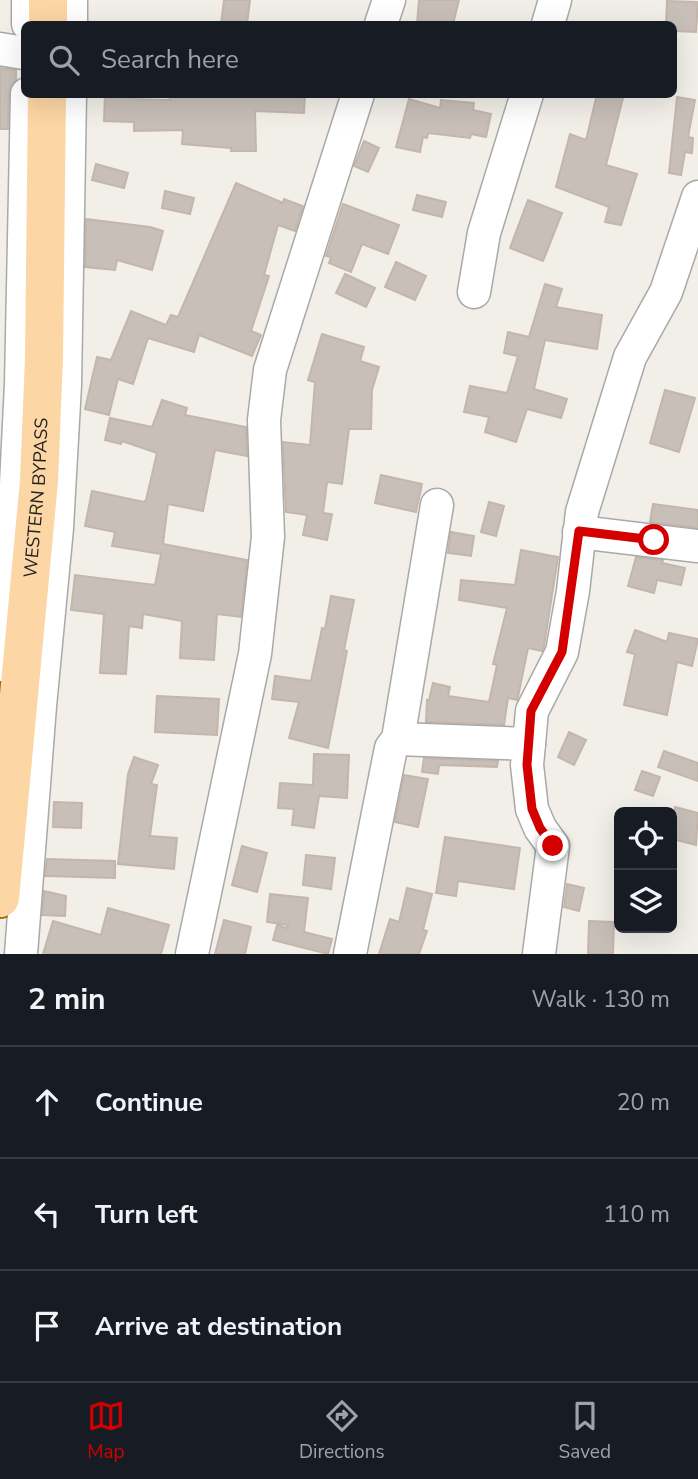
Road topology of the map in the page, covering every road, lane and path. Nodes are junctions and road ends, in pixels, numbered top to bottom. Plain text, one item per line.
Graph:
1 (28, 0) edge
2 (48, 0) edge
3 (71, 0) edge
4 (389, 0) edge
5 (555, 0) edge
6 (28, 21) edge
7 (48, 21) edge
8 (71, 21) edge
9 (382, 21) edge
10 (549, 21) edge
11 (0, 49) edge
12 (21, 52) edge
13 (26, 98) edge
14 (47, 98) edge
15 (70, 98) edge
16 (357, 98) edge
17 (526, 98) edge
18 (697, 204) edge
19 (12, 208) edge
20 (474, 292) dead end
21 (11, 357) edge
22 (437, 505) dead end
23 (579, 531) junction
24 (698, 546) edge
25 (0, 665) edge
26 (398, 739) junction
27 (528, 744) junction
28 (0, 898) edge
29 (21, 954) edge
30 (192, 954) edge
31 (350, 954) edge
32 (539, 954) edge

1 - 6 street
2 - 7 main road
3 - 8 street
4 - 9 street
5 - 10 street
11 - 12 street
13 - 19 street
14 - 28 main road, WESTERN BYPASS
15 - 29 street
16 - 30 street
17 - 20 street
18 - 23 street
19 - 21 street
21 - 25 street
22 - 26 street
23 - 24 street
23 - 27 street
26 - 27 street
26 - 31 street
27 - 32 street

